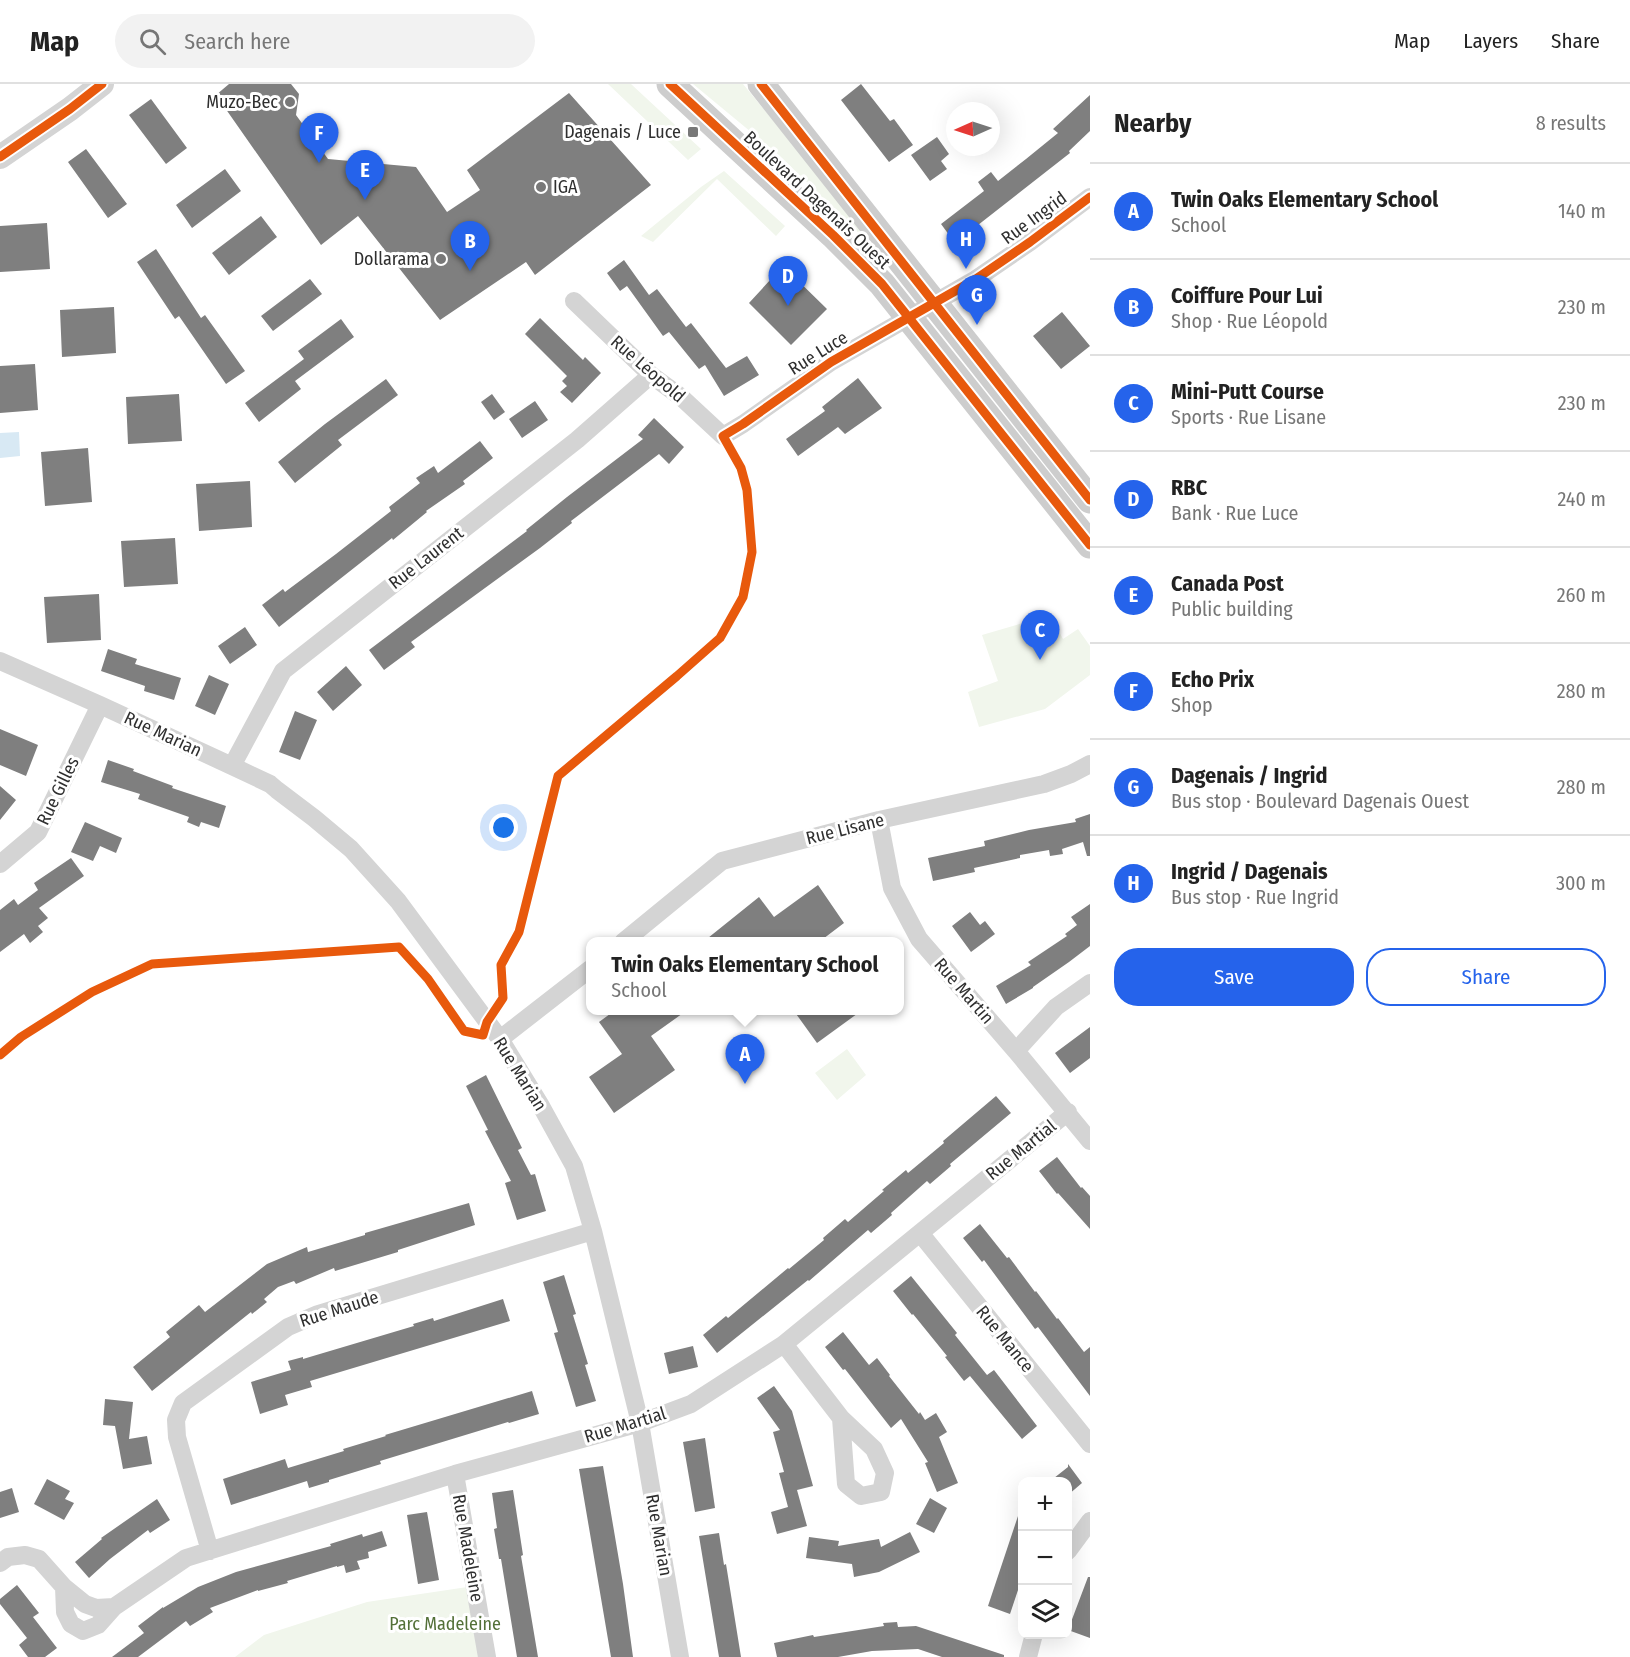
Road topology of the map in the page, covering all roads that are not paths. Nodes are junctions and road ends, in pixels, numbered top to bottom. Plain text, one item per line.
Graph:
1 (102, 84) edge
2 (670, 84) edge
3 (761, 84) edge
4 (0, 157) edge
5 (1090, 197) edge
6 (574, 302) dead end
7 (935, 303) junction
8 (909, 318) junction
9 (651, 375) junction
10 (723, 436) joint
11 (1090, 500) edge
12 (1090, 545) edge
13 (0, 661) edge
14 (100, 705) junction
15 (1090, 764) edge
16 (232, 766) junction
17 (879, 820) junction
18 (0, 864) edge
19 (629, 937) edge
20 (586, 973) edge
21 (1090, 983) edge
22 (500, 1040) junction
23 (1016, 1051) junction
24 (1068, 1112) junction
25 (1090, 1141) edge
26 (593, 1231) junction
27 (920, 1233) junction
28 (784, 1344) junction
29 (841, 1418) dead end
30 (640, 1423) junction
31 (1090, 1444) edge
32 (455, 1474) junction
33 (1090, 1521) edge
34 (1072, 1543) edge
35 (210, 1551) junction
36 (0, 1563) edge
37 (64, 1587) junction
38 (114, 1607) junction
39 (1033, 1639) edge
40 (487, 1657) edge
41 (680, 1657) edge
42 (1028, 1657) edge

1 - 4 street
2 - 8 main road, Boulevard Dagenais Ouest
3 - 7 main road, Boulevard Dagenais Ouest
5 - 7 street, Rue Ingrid
6 - 9 street, Rue Léopold
7 - 8 street, Rue Luce
7 - 11 main road, Boulevard Dagenais Ouest
8 - 10 street, Rue Luce
8 - 12 main road, Boulevard Dagenais Ouest
9 - 10 street, Rue Léopold
9 - 16 street, Rue Laurent
13 - 14 street, Rue Marian
14 - 16 street, Rue Marian
14 - 18 street, Rue Gilles
15 - 17 street, Rue Lisane
16 - 22 street, Rue Marian
17 - 19 street, Rue Lisane
17 - 23 street, Rue Martin
20 - 22 street
21 - 23 street
22 - 26 street, Rue Marian
23 - 24 street, Rue Martin
24 - 25 street, Rue Martin
24 - 27 street, Rue Martial
26 - 30 street, Rue Marian
26 - 35 street, Rue Maude
27 - 28 street, Rue Martial
27 - 31 street, Rue Mance
28 - 29 street
28 - 30 street, Rue Martial
30 - 32 street, Rue Martial
30 - 41 street, Rue Marian
32 - 35 street, Rue Martial
32 - 40 street, Rue Madeleine
33 - 34 street
35 - 38 street, Rue Martial
36 - 37 street
37 - 38 street
37 - 38 street, Rue Martial
39 - 42 street

